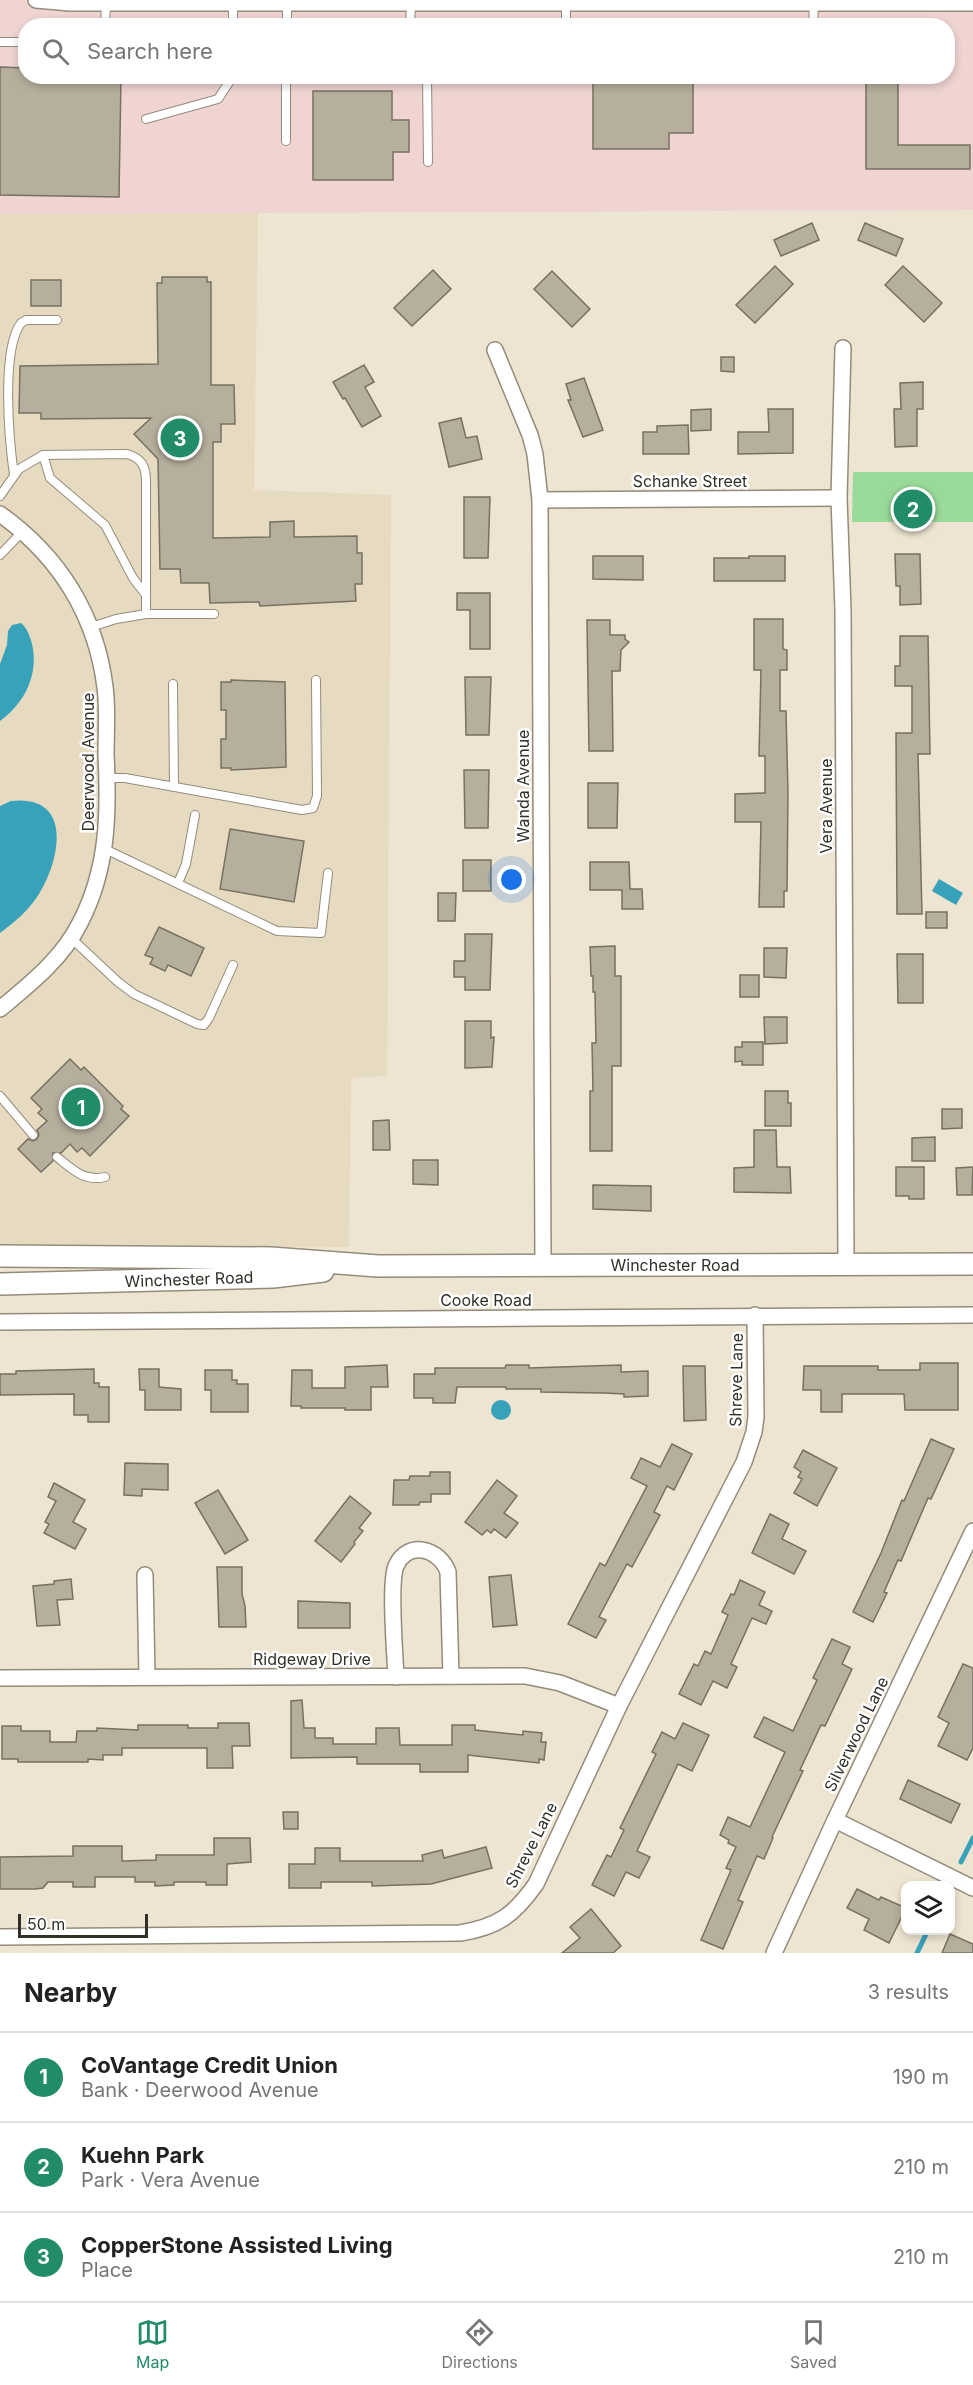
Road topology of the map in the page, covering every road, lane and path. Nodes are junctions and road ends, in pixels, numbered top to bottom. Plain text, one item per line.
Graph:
1 (36, 0) edge
2 (151, 2) edge
3 (233, 2) edge
4 (387, 2) edge
5 (651, 2) edge
6 (754, 2) edge
7 (934, 2) edge
8 (106, 3) junction
9 (973, 3) edge
10 (287, 4) junction
11 (411, 4) junction
12 (566, 4) junction
13 (814, 4) junction
14 (105, 18) edge
15 (233, 18) edge
16 (287, 18) edge
17 (410, 18) edge
18 (566, 18) edge
19 (813, 18) edge
20 (0, 42) edge
21 (18, 42) edge
22 (227, 84) edge
23 (286, 84) edge
24 (427, 84) edge
25 (146, 119) dead end
26 (286, 141) dead end
27 (428, 162) dead end
28 (57, 321) dead end
29 (843, 348) dead end
30 (495, 350) dead end
31 (43, 455) junction
32 (14, 474) junction
33 (0, 496) edge
34 (839, 498) junction
35 (540, 500) junction
36 (0, 514) edge
37 (23, 531) junction
38 (0, 555) edge
39 (146, 594) junction
40 (146, 614) junction
41 (214, 614) dead end
42 (92, 627) junction
43 (316, 680) dead end
44 (173, 684) dead end
45 (108, 778) junction
46 (174, 788) junction
47 (195, 815) dead end
48 (105, 849) junction
49 (328, 873) dead end
50 (178, 883) junction
51 (71, 938) junction
52 (233, 965) dead end
53 (0, 1009) edge
54 (0, 1096) edge
55 (33, 1135) dead end
56 (57, 1156) dead end
57 (105, 1178) dead end
58 (0, 1256) edge
59 (846, 1264) junction
60 (973, 1264) edge
61 (543, 1265) junction
62 (378, 1266) junction
63 (0, 1284) edge
64 (973, 1315) edge
65 (755, 1316) junction
66 (0, 1322) edge
67 (973, 1531) edge
68 (145, 1575) dead end
69 (451, 1676) junction
70 (147, 1677) junction
71 (396, 1677) junction
72 (0, 1678) edge
73 (619, 1706) junction
74 (835, 1820) junction
75 (973, 1888) edge
76 (0, 1937) edge
77 (774, 1953) edge

1 - 8 street
2 - 3 street
2 - 8 street
3 - 10 street
3 - 15 lane
4 - 10 street
4 - 11 street
5 - 6 street
5 - 12 street
6 - 13 street
7 - 9 street
7 - 13 street
8 - 14 lane
10 - 16 lane
11 - 12 street
11 - 17 lane
12 - 18 lane
13 - 19 lane
20 - 21 lane
22 - 25 lane
23 - 26 lane
24 - 27 lane
28 - 32 lane
29 - 34 street, Vera Avenue
30 - 35 street, Wanda Avenue
31 - 32 lane
31 - 39 lane
31 - 39 lane
32 - 33 lane
34 - 35 street, Schanke Street
34 - 59 street, Vera Avenue
35 - 61 street, Wanda Avenue
36 - 37 street, Deerwood Avenue
37 - 38 lane
37 - 42 street, Deerwood Avenue
39 - 40 lane
40 - 41 lane
40 - 42 lane
42 - 45 street, Deerwood Avenue
43 - 46 lane
44 - 46 lane
45 - 46 lane
45 - 48 street, Deerwood Avenue
47 - 50 lane
48 - 50 lane
48 - 51 street, Deerwood Avenue
49 - 50 lane
51 - 52 lane
51 - 53 street, Deerwood Avenue
54 - 55 lane
56 - 57 lane
58 - 62 main road, Winchester Road
59 - 60 main road, Winchester Road
59 - 61 main road, Winchester Road
61 - 62 main road, Winchester Road
62 - 63 main road, Winchester Road
64 - 65 street, Cooke Road
65 - 66 street, Cooke Road
65 - 73 street, Shreve Lane
67 - 74 street, Silverwood Lane
68 - 70 street
69 - 71 street, Ridgeway Drive
69 - 71 street
69 - 73 street, Ridgeway Drive
70 - 71 street, Ridgeway Drive
70 - 72 street, Ridgeway Drive
73 - 76 street, Shreve Lane
74 - 75 street
74 - 77 street, Silverwood Lane

